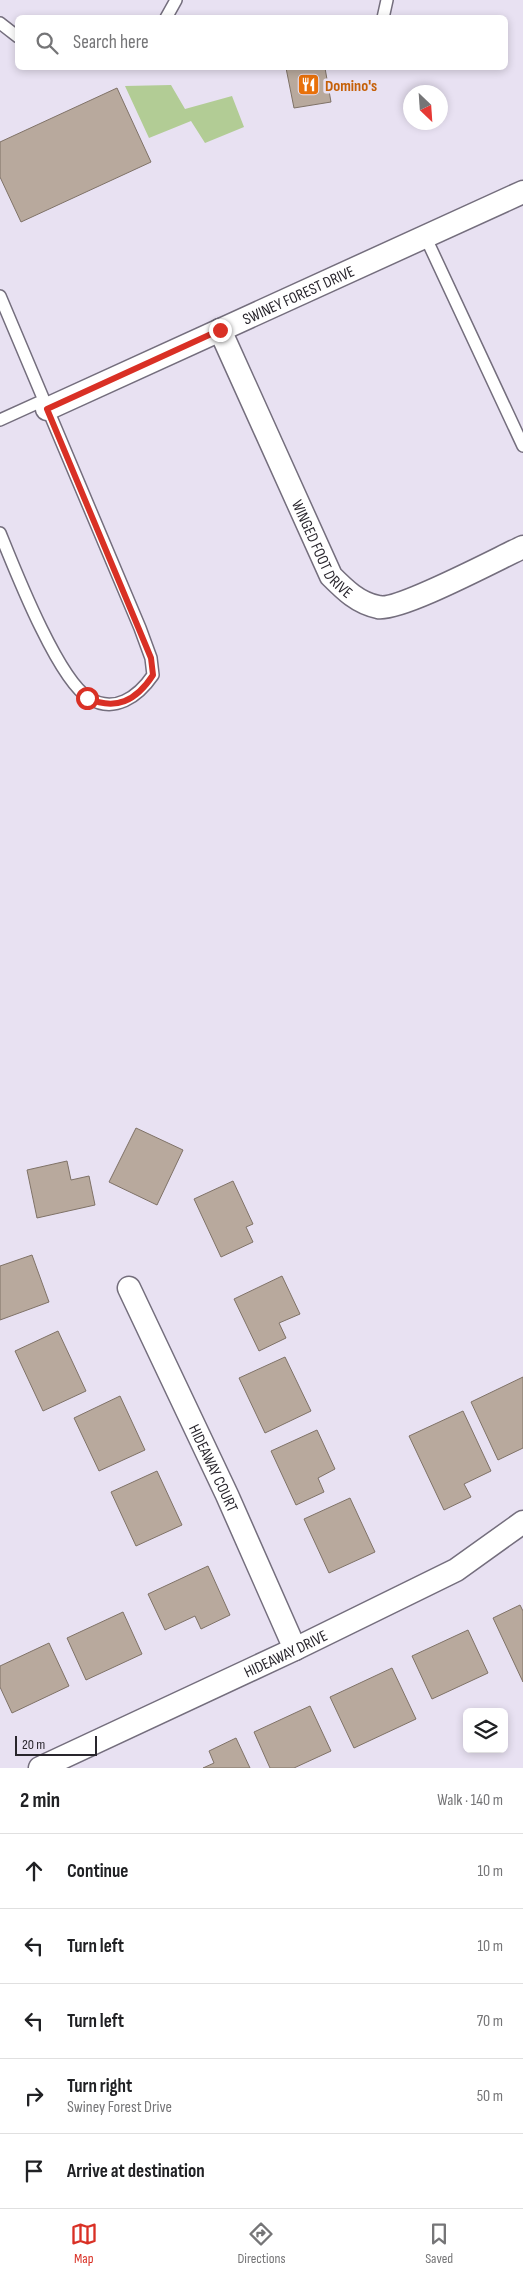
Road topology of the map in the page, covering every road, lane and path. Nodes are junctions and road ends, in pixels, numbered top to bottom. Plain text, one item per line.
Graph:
1 (176, 0) edge
2 (387, 0) edge
3 (168, 15) edge
4 (384, 15) edge
5 (0, 23) edge
6 (15, 35) edge
7 (523, 192) edge
8 (425, 236) junction
9 (0, 296) edge
10 (220, 330) junction
11 (46, 404) junction
12 (0, 420) edge
13 (523, 446) edge
14 (0, 533) edge
15 (523, 547) edge
16 (129, 1288) dead end
17 (523, 1522) edge
18 (294, 1649) junction
19 (40, 1768) edge

1 - 3 lane
2 - 4 lane
5 - 6 lane
7 - 8 street, SWINEY FOREST DRIVE
8 - 10 street, SWINEY FOREST DRIVE
8 - 13 lane
9 - 11 lane
10 - 11 street, SWINEY FOREST DRIVE
10 - 15 street, WINGED FOOT DRIVE
11 - 12 lane
11 - 14 lane
16 - 18 street, HIDEAWAY COURT
17 - 18 street, HIDEAWAY DRIVE
18 - 19 street, HIDEAWAY DRIVE

